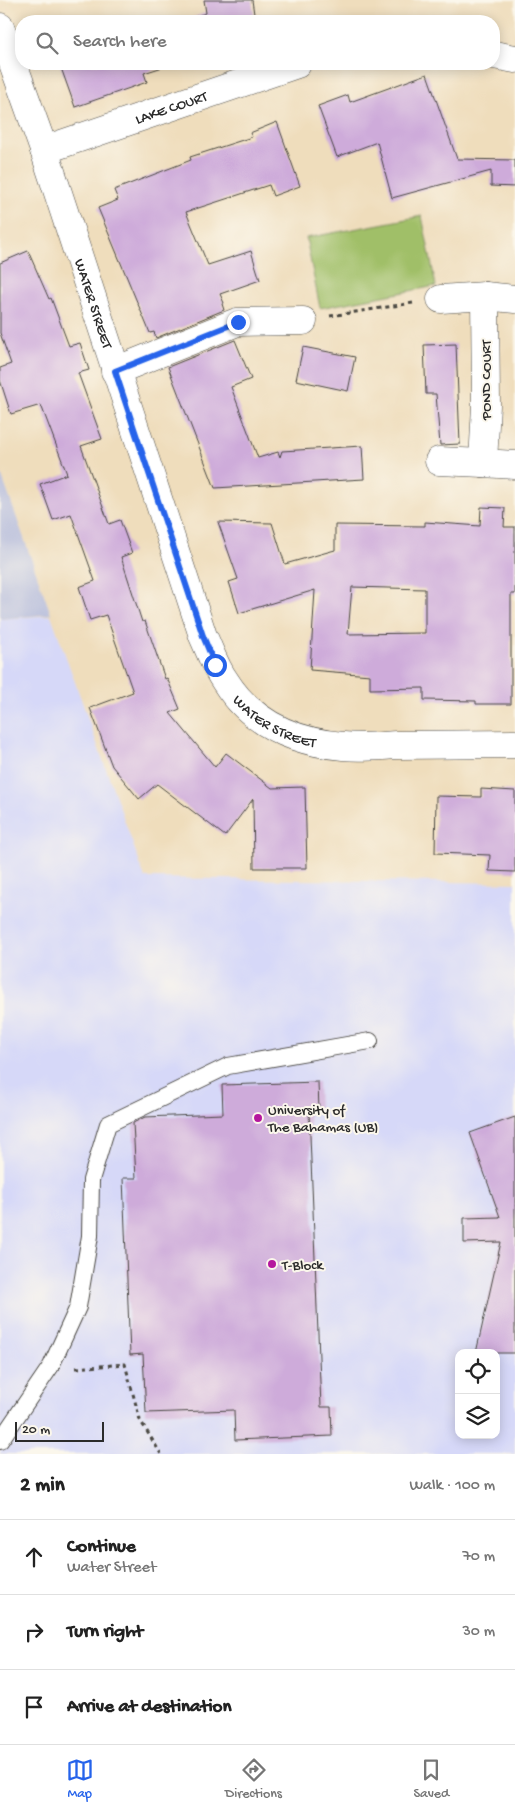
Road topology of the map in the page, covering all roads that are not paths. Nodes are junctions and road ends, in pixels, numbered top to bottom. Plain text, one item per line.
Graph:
1 (0, 27) edge
2 (500, 56) edge
3 (515, 59) edge
4 (15, 69) edge
5 (15, 70) edge
6 (279, 70) edge
7 (44, 150) junction
8 (485, 296) junction
9 (440, 299) road end
10 (515, 299) edge
11 (303, 320) road end
12 (115, 371) junction
13 (439, 461) dead end
14 (483, 463) junction
15 (515, 465) edge
16 (515, 744) edge
17 (370, 1040) dead end
18 (0, 1441) edge

1 - 4 street, WATER STREET
2 - 3 street
5 - 7 street, WATER STREET
6 - 7 street, LAKE COURT
7 - 12 street, WATER STREET
8 - 9 street
8 - 10 street
8 - 14 street, POND COURT
11 - 12 street
12 - 16 street, WATER STREET
13 - 14 street
14 - 15 street
17 - 18 lane

